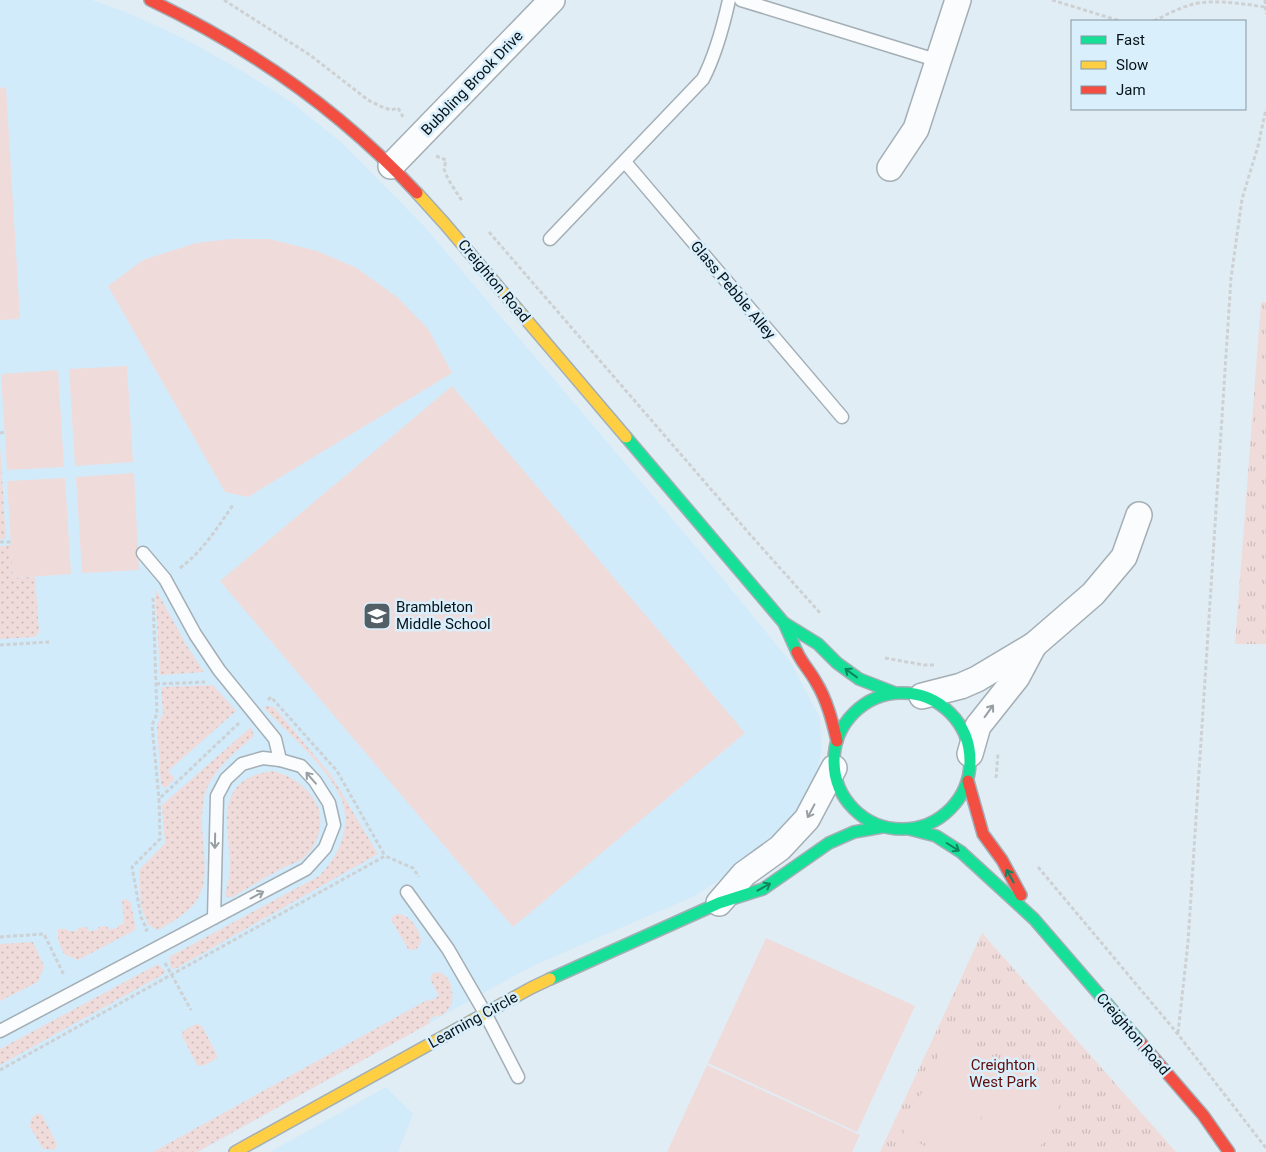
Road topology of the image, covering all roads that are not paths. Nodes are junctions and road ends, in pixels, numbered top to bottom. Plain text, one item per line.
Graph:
1 (552, 0) edge
2 (729, 0) edge
3 (741, 0) edge
4 (958, 0) edge
5 (154, 1) edge
6 (939, 61) junction
7 (625, 162) junction
8 (391, 166) junction
9 (890, 168) dead end
10 (550, 239) dead end
11 (842, 417) dead end
12 (1139, 515) dead end
13 (143, 553) dead end
14 (784, 623) junction
15 (1034, 645) junction
16 (895, 693) junction
17 (922, 696) junction
18 (836, 741) junction
19 (970, 754) junction
20 (280, 760) junction
21 (834, 768) junction
22 (968, 781) junction
23 (882, 827) junction
24 (909, 829) junction
25 (407, 892) dead end
26 (719, 904) junction
27 (214, 918) junction
28 (1034, 919) junction
29 (485, 1013) junction
30 (0, 1031) edge
31 (518, 1077) dead end
32 (253, 1148) edge
33 (236, 1152) edge
34 (1229, 1152) edge

1 - 8 street, Bubbling Brook Drive
2 - 7 lane
3 - 6 lane
4 - 6 street
5 - 8 street, Creighton Road
6 - 9 street
7 - 10 lane
7 - 11 lane, Glass Pebble Alley
8 - 14 street, Creighton Road
12 - 15 street
13 - 20 lane
16 -> 14 street, Creighton Road
14 - 18 street, Creighton Road
15 - 17 street
19 -> 15 street
16 - 17 street, Creighton Road
16 - 18 street, Creighton Road
17 - 19 street, Creighton Road
18 - 21 street, Creighton Road
19 - 22 street, Creighton Road
20 -> 27 lane
27 -> 20 lane
21 - 23 street, Creighton Road
21 -> 26 street, Learning Circle
22 - 24 street, Creighton Road
28 -> 22 street, Creighton Road
23 - 24 street, Creighton Road
26 -> 23 street, Learning Circle
24 -> 28 street, Creighton Road
25 - 29 lane
26 - 29 street, Learning Circle
27 - 30 lane
28 - 34 street, Creighton Road
29 - 31 lane
29 - 32 street, Learning Circle
32 - 33 street, Learning Circle

